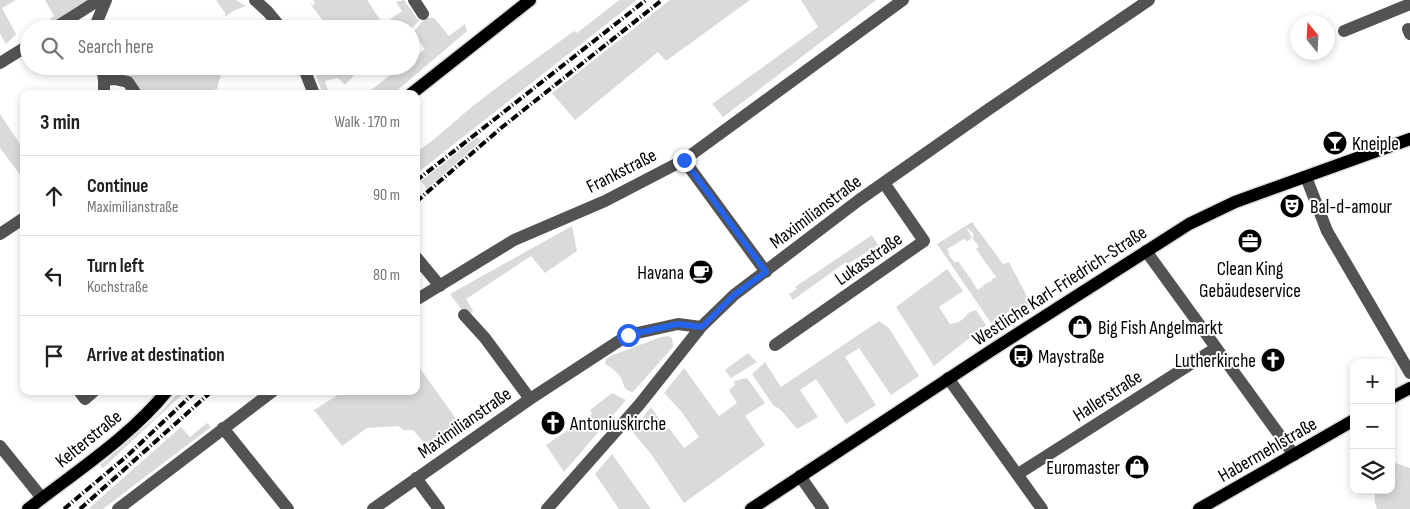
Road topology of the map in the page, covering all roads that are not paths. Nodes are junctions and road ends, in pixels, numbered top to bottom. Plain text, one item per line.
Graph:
1 (99, 0) edge
2 (106, 0) edge
3 (255, 0) edge
4 (414, 0) edge
5 (530, 0) edge
6 (903, 0) edge
7 (1142, 2) edge
8 (1410, 4) edge
9 (424, 14) dead end
10 (67, 20) edge
11 (98, 20) edge
12 (274, 20) edge
13 (1344, 31) dead end
14 (20, 50) edge
15 (0, 63) edge
16 (103, 75) edge
17 (307, 75) edge
18 (104, 80) junction
19 (104, 90) edge
20 (133, 90) edge
21 (312, 90) edge
22 (416, 90) edge
23 (1410, 139) edge
24 (684, 160) junction
25 (1306, 177) junction
26 (884, 183) junction
27 (20, 221) edge
28 (0, 234) edge
29 (1146, 251) junction
30 (420, 261) edge
31 (766, 272) junction
32 (440, 286) junction
33 (420, 298) edge
34 (464, 315) dead end
35 (702, 327) junction
36 (775, 345) dead end
37 (1216, 348) junction
38 (1410, 373) edge
39 (948, 378) junction
40 (1410, 388) edge
41 (164, 395) edge
42 (268, 395) edge
43 (1395, 396) edge
44 (530, 399) junction
45 (1350, 422) edge
46 (223, 428) junction
47 (0, 446) edge
48 (1294, 455) junction
49 (1018, 474) junction
50 (800, 476) junction
51 (416, 478) junction
52 (42, 498) junction
53 (28, 509) edge
54 (118, 509) edge
55 (288, 509) edge
56 (373, 509) edge
57 (439, 509) edge
58 (547, 509) edge
59 (751, 509) edge
60 (823, 509) edge
61 (1042, 509) edge
62 (1199, 509) edge

1 - 10 street
2 - 11 street
3 - 12 street
4 - 9 street
5 - 22 main road
6 - 24 street, Frankstraße
7 - 26 street, Maximilianstraße
8 - 13 street
14 - 15 street
16 - 18 street
17 - 21 street
18 - 19 street
18 - 20 street
23 - 25 main road, Westliche Karl-Friedrich-Straße
24 - 31 street
24 - 32 street, Frankstraße
25 - 29 main road, Westliche Karl-Friedrich-Straße
25 - 38 street
26 - 31 street, Maximilianstraße
26 - 36 street, Lukasstraße
27 - 28 street
29 - 37 street
29 - 39 main road, Westliche Karl-Friedrich-Straße
30 - 32 street
31 - 35 street, Maximilianstraße
32 - 33 street, Frankstraße
34 - 44 street
35 - 44 street, Maximilianstraße
35 - 58 street
37 - 48 street
37 - 49 street, Hallerstraße
39 - 49 street
39 - 50 main road, Westliche Karl-Friedrich-Straße
40 - 43 main road
41 - 52 main road, Kelterstraße
42 - 46 street
44 - 51 street, Maximilianstraße
45 - 48 main road, Habermehlstraße
46 - 54 street
46 - 55 street
47 - 52 street
48 - 62 main road, Habermehlstraße
49 - 61 street
50 - 59 main road, Westliche Karl-Friedrich-Straße
50 - 60 street
51 - 56 street, Maximilianstraße
51 - 57 street
52 - 53 main road, Kelterstraße

